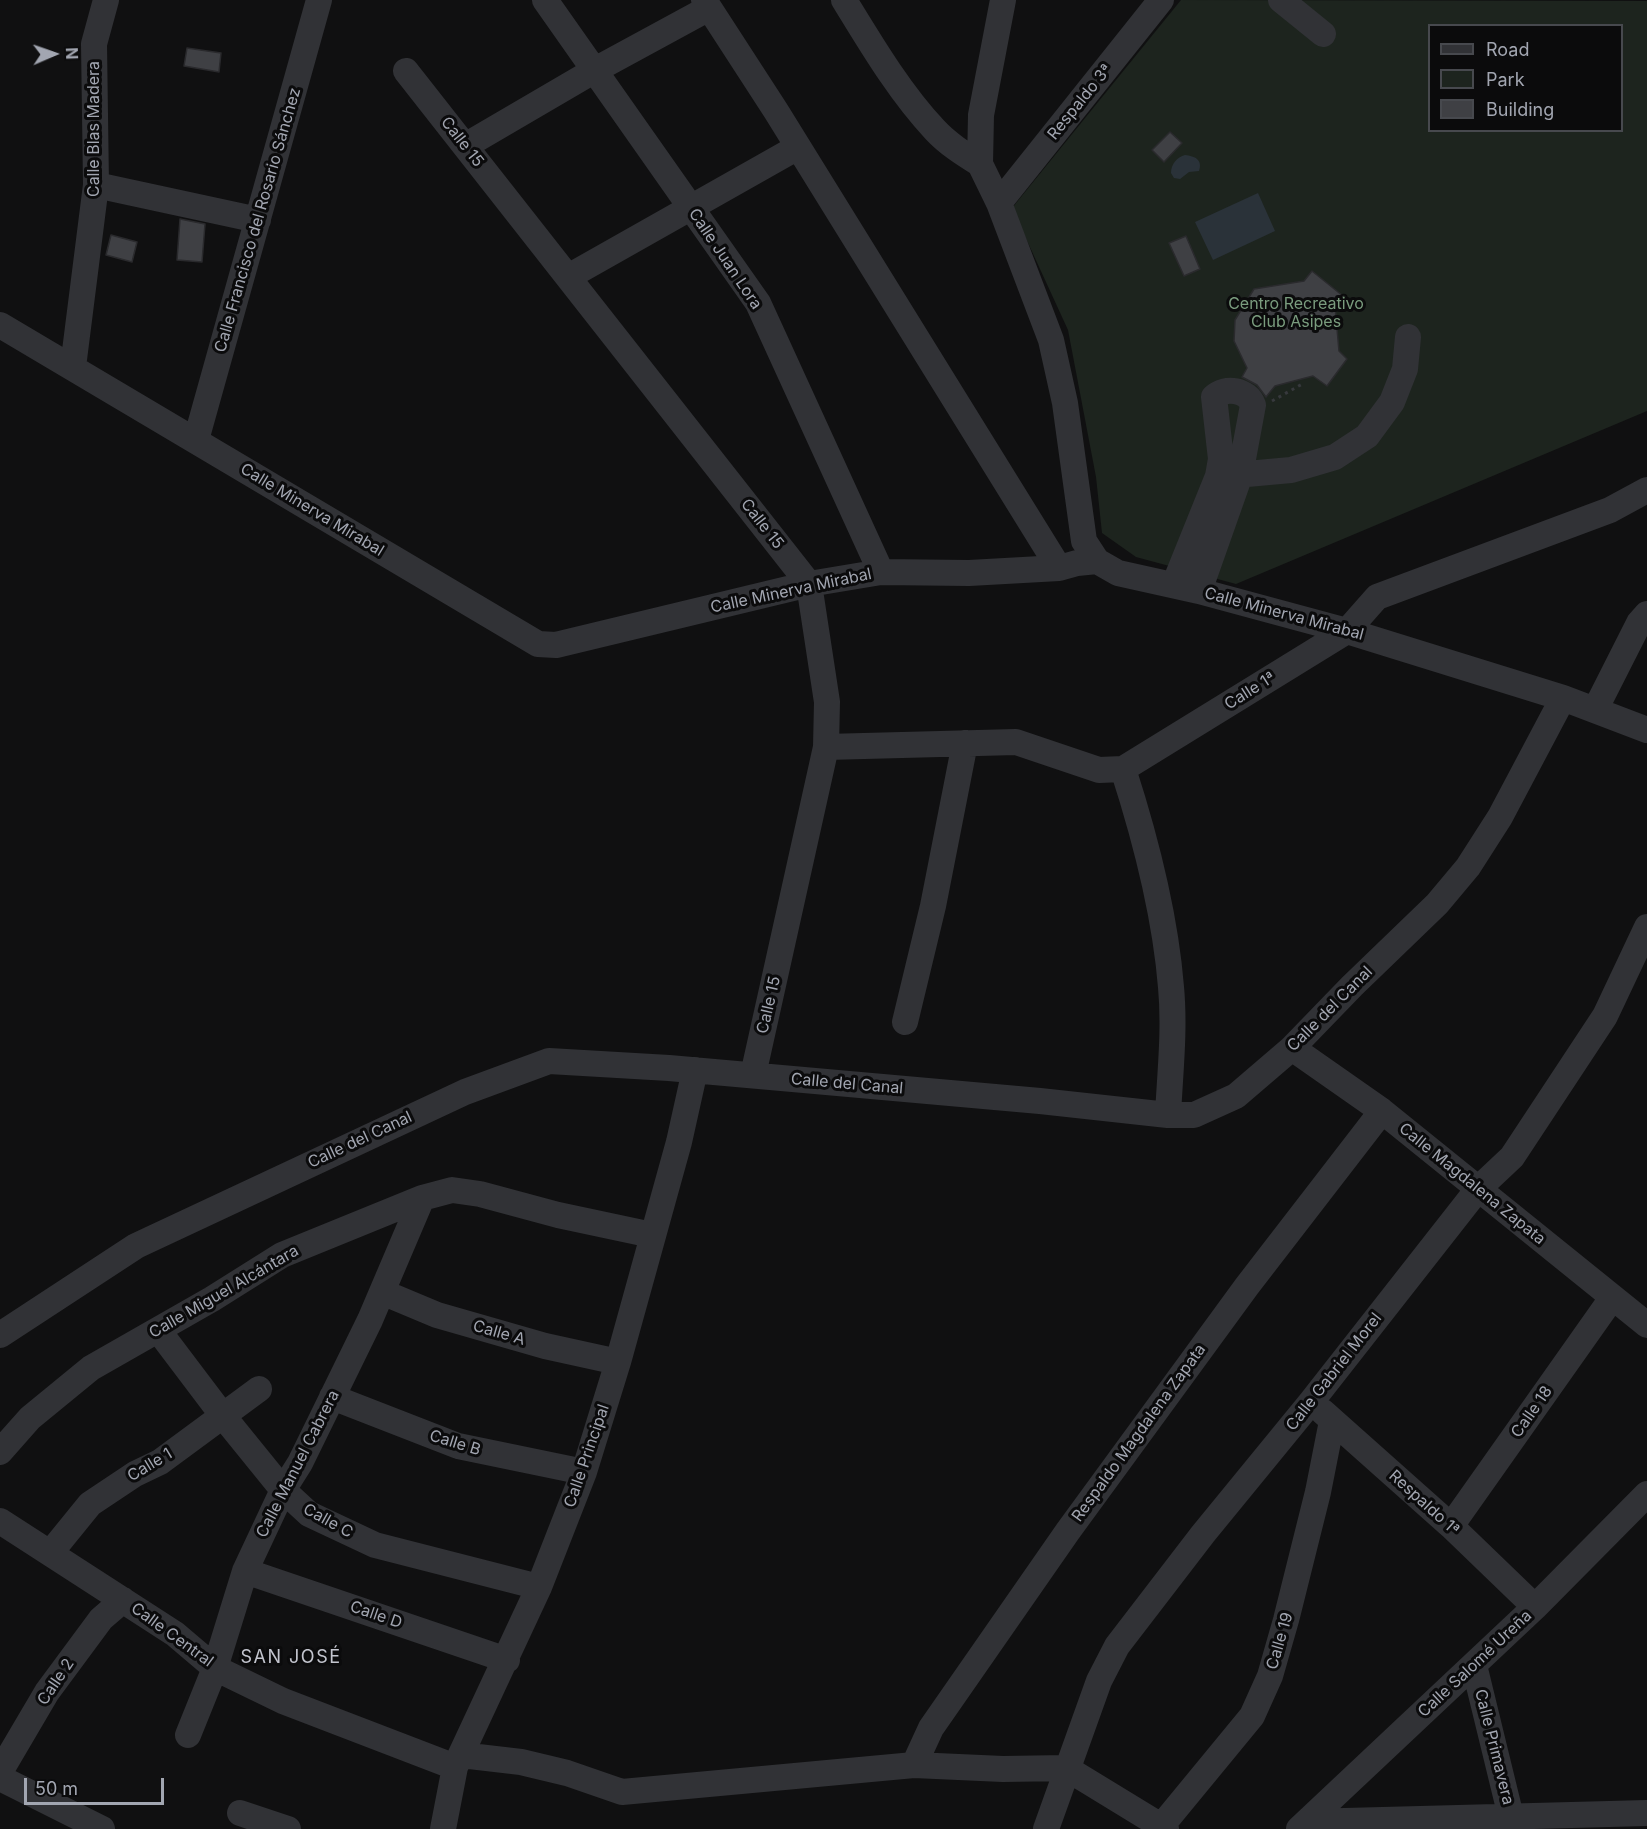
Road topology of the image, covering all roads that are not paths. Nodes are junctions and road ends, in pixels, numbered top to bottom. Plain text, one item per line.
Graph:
1 (106, 0) edge
2 (319, 0) edge
3 (545, 0) edge
4 (844, 0) edge
5 (1003, 0) edge
6 (1161, 0) edge
7 (1281, 0) edge
8 (707, 4) edge
9 (1323, 34) dead end
10 (594, 70) junction
11 (406, 71) dead end
12 (465, 146) junction
13 (798, 147) junction
14 (980, 164) junction
15 (96, 185) junction
16 (999, 203) junction
17 (691, 209) junction
18 (258, 220) junction
19 (568, 277) junction
20 (0, 325) edge
21 (1408, 337) dead end
22 (73, 367) junction
23 (196, 441) junction
24 (1229, 476) junction
25 (1647, 490) edge
26 (1097, 561) junction
27 (1059, 568) junction
28 (881, 572) junction
29 (809, 584) junction
30 (1173, 585) junction
31 (1199, 591) junction
32 (1647, 614) edge
33 (1347, 631) junction
34 (1563, 698) junction
35 (1595, 710) junction
36 (1647, 730) edge
37 (965, 743) junction
38 (826, 747) junction
39 (1123, 769) junction
40 (1647, 927) edge
41 (906, 1022) dead end
42 (1292, 1048) junction
43 (695, 1070) junction
44 (753, 1076) junction
45 (1382, 1112) junction
46 (1168, 1115) junction
47 (1478, 1189) junction
48 (422, 1198) junction
49 (652, 1235) junction
50 (382, 1292) junction
51 (1612, 1298) junction
52 (1647, 1325) edge
53 (158, 1330) junction
54 (0, 1335) edge
55 (618, 1362) junction
56 (259, 1389) dead end
57 (332, 1397) junction
58 (1311, 1402) junction
59 (223, 1416) junction
60 (1332, 1421) junction
61 (0, 1452) edge
62 (584, 1472) junction
63 (283, 1490) junction
64 (1647, 1494) edge
65 (1451, 1526) junction
66 (3, 1530) edge
67 (51, 1552) junction
68 (245, 1571) junction
69 (539, 1587) junction
70 (123, 1600) junction
71 (1535, 1607) junction
72 (507, 1660) junction
73 (1474, 1665) junction
74 (215, 1668) junction
75 (188, 1735) dead end
76 (458, 1761) junction
77 (914, 1765) junction
78 (1066, 1768) junction
79 (0, 1772) edge
80 (0, 1778) edge
81 (240, 1813) dead end
82 (1647, 1813) edge
83 (1513, 1823) edge
84 (1303, 1825) edge
85 (1162, 1828) edge
86 (102, 1829) edge
87 (288, 1829) edge
88 (443, 1829) edge
89 (1046, 1829) edge

1 - 15 street, Calle Blas Madera
2 - 18 street, Calle Francisco del Rosario Sánchez
3 - 10 street, Calle Juan Lora
4 - 14 street
5 - 14 street
6 - 16 street, Respaldo 3ª
7 - 9 street
8 - 10 street
8 - 13 street
10 - 12 street
10 - 17 street, Calle Juan Lora
11 - 12 street, Calle 15
12 - 19 street, Calle 15
13 - 17 street
13 - 27 street
14 - 16 street
15 - 18 street
15 - 22 street, Calle Blas Madera
16 - 26 street
17 - 19 street
17 - 28 street, Calle Juan Lora
18 - 23 street, Calle Francisco del Rosario Sánchez
19 - 29 street, Calle 15
20 - 22 street, Calle Minerva Mirabal
21 - 24 street
22 - 23 street, Calle Minerva Mirabal
23 - 29 street, Calle Minerva Mirabal
24 - 24 street
24 - 30 street
24 - 31 street
25 - 33 street, Calle 1ª
26 - 27 street, Calle Minerva Mirabal
26 - 30 street, Calle Minerva Mirabal
27 - 28 street, Calle Minerva Mirabal
28 - 29 street, Calle Minerva Mirabal
29 - 38 street, Calle 15
30 - 31 street, Calle Minerva Mirabal
31 - 33 street, Calle Minerva Mirabal
32 - 35 street
33 - 34 street, Calle Minerva Mirabal
33 - 39 street, Calle 1ª
34 - 35 street, Calle Minerva Mirabal
34 - 42 street, Calle del Canal
35 - 36 street, Calle Minerva Mirabal
37 - 38 street
37 - 39 street
37 - 41 street
38 - 44 street, Calle 15
39 - 46 street
40 - 47 street, Calle Gabriel Morel
42 - 45 street, Calle Magdalena Zapata
42 - 46 street, Calle del Canal
43 - 44 street, Calle del Canal
43 - 49 street, Calle Principal
43 - 54 street, Calle del Canal
44 - 46 street, Calle del Canal
45 - 47 street, Calle Magdalena Zapata
45 - 77 street, Respaldo Magdalena Zapata
47 - 51 street, Calle Magdalena Zapata
47 - 58 street, Calle Gabriel Morel
48 - 49 street, Calle Miguel Alcántara
48 - 50 street, Calle Manuel Cabrera
48 - 53 street, Calle Miguel Alcántara
49 - 55 street, Calle Principal
50 - 55 street, Calle A
50 - 57 street, Calle Manuel Cabrera
51 - 52 street, Calle Magdalena Zapata
51 - 65 street, Calle 18
53 - 59 street, Calle C
53 - 61 street, Calle Miguel Alcántara
55 - 62 street, Calle Principal
56 - 59 street, Calle 1
57 - 62 street, Calle B
57 - 63 street, Calle Manuel Cabrera
58 - 60 street, Respaldo 1ª
58 - 78 street, Calle Gabriel Morel
59 - 63 street, Calle C
59 - 67 street, Calle 1
60 - 65 street, Respaldo 1ª
60 - 85 street, Calle 19
62 - 69 street, Calle Principal
63 - 68 street, Calle Manuel Cabrera
63 - 69 street, Calle C
64 - 71 street, Calle Salomé Ureña
65 - 71 street, Respaldo 1ª
66 - 67 street, Calle Central
67 - 70 street, Calle Central
68 - 72 street, Calle D
68 - 74 street, Calle Manuel Cabrera
69 - 72 street, Calle Principal
70 - 74 street, Calle Central
70 - 79 street, Calle 2
71 - 73 street, Calle Salomé Ureña
72 - 76 street, Calle Principal
73 - 83 street, Calle Primavera
73 - 84 street, Calle Salomé Ureña
74 - 75 street, Calle Manuel Cabrera
74 - 76 street, Calle Central
76 - 77 street, Calle Central
76 - 88 street, Calle Principal
77 - 78 street, Calle Central
78 - 85 street
78 - 89 street, Calle Gabriel Morel
80 - 86 street
81 - 87 street
82 - 83 street
83 - 84 street

